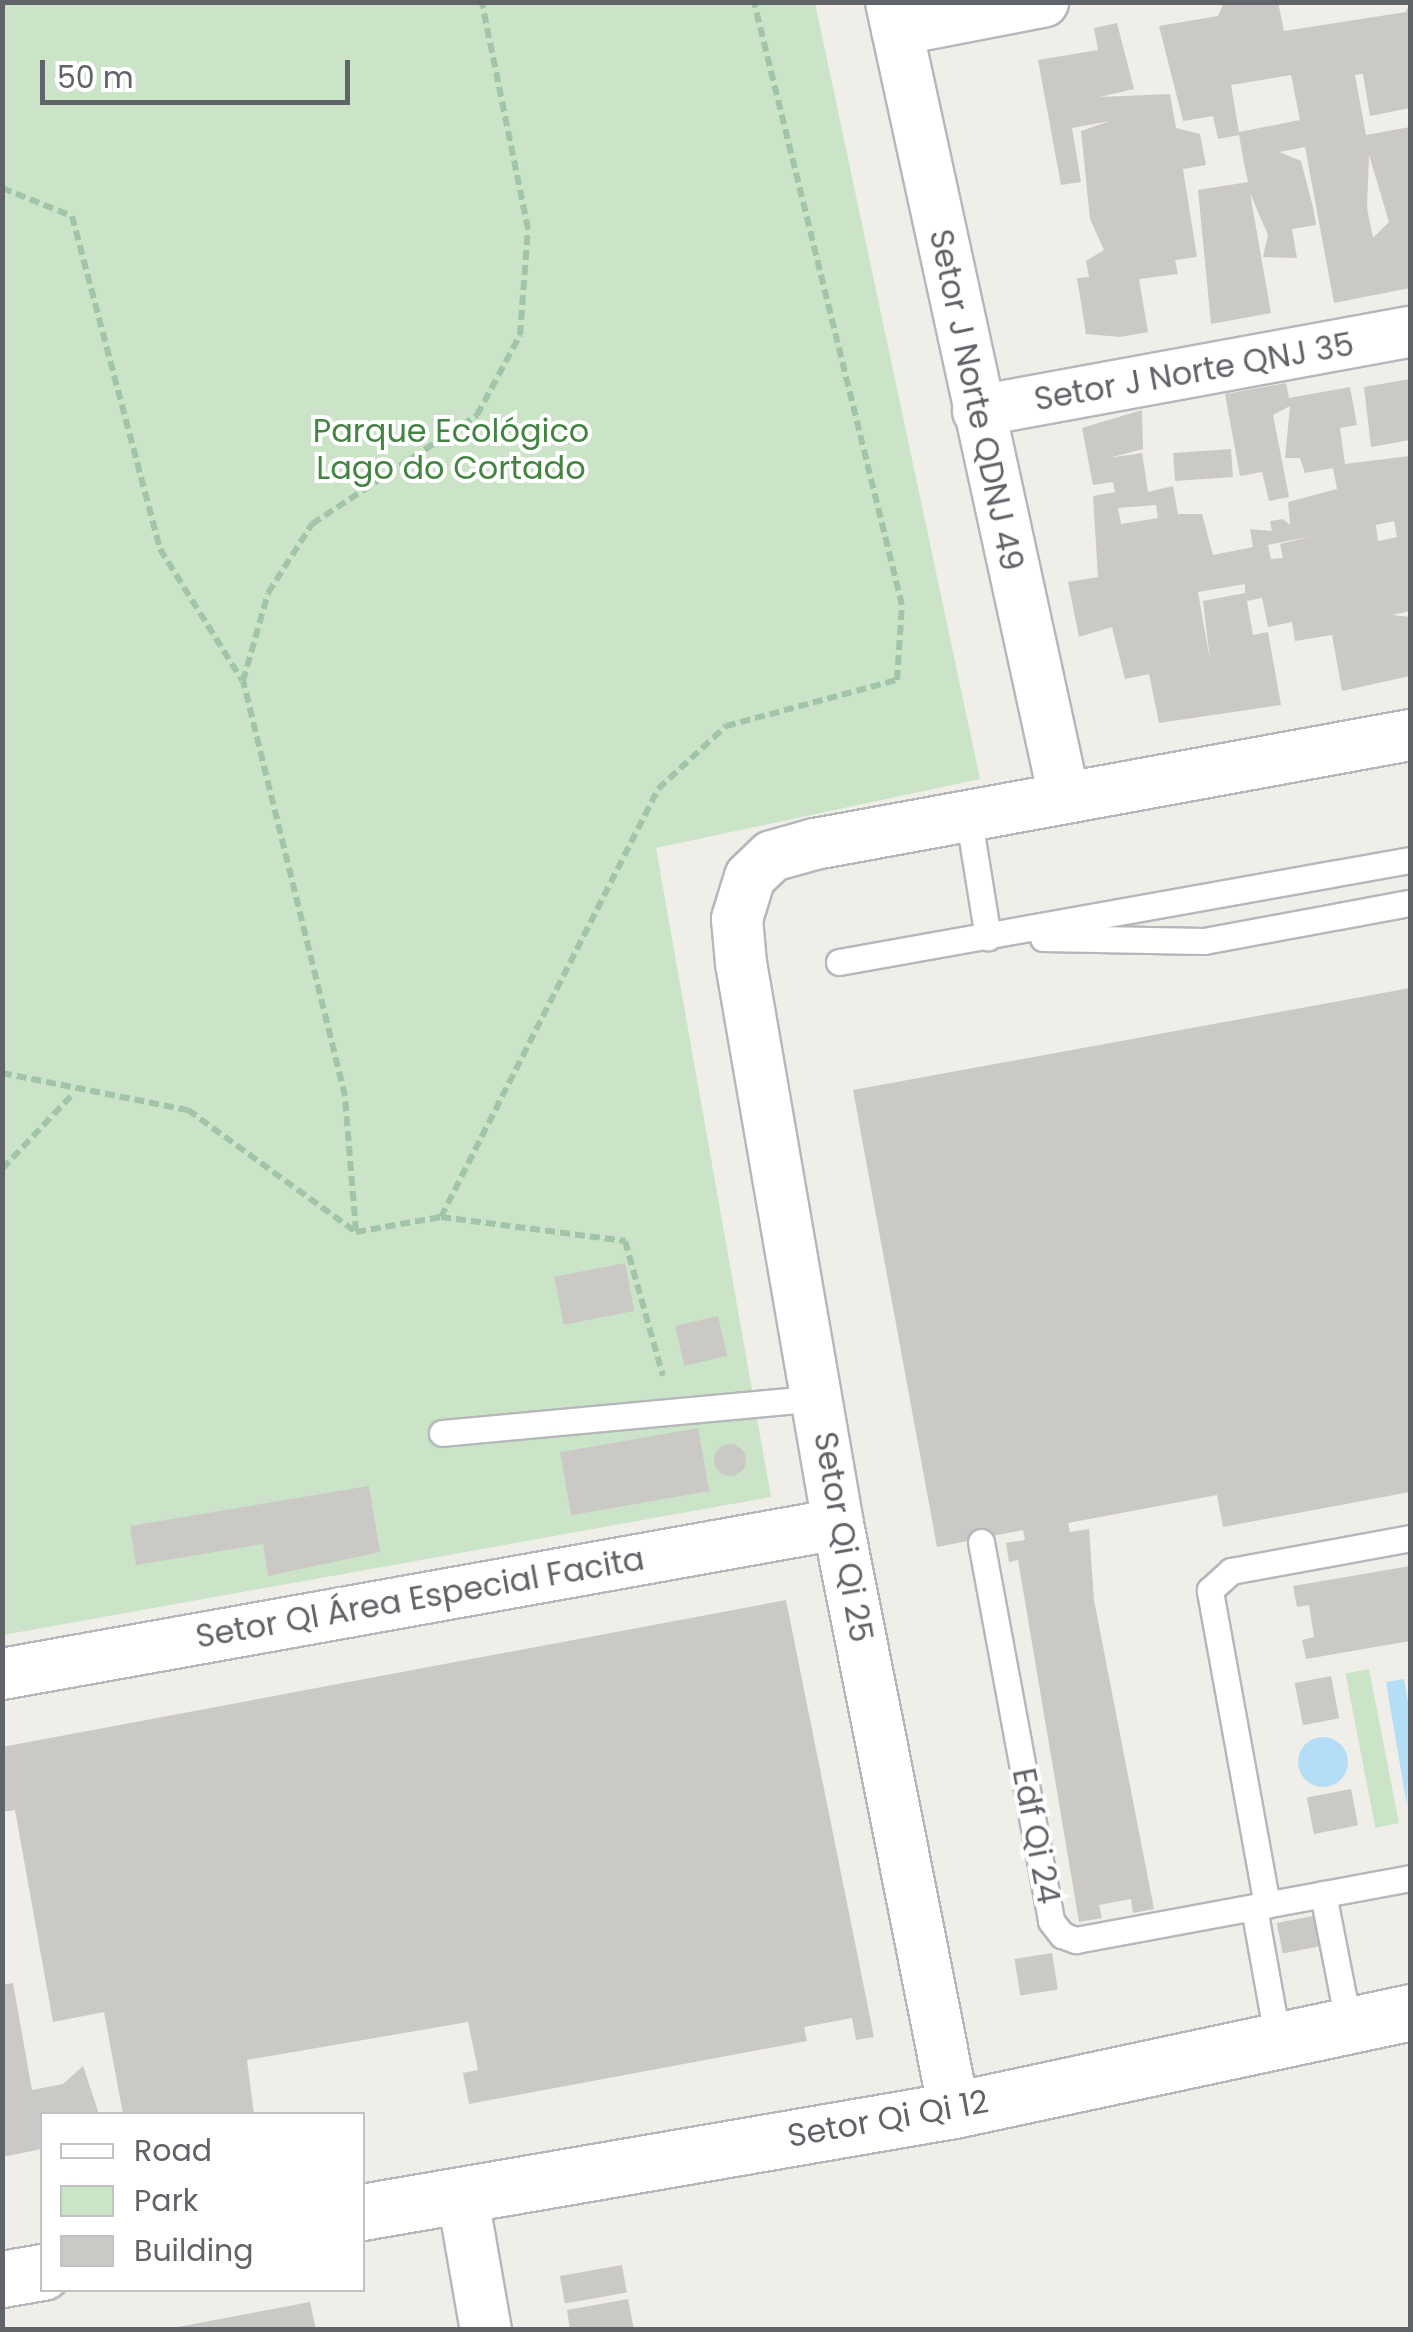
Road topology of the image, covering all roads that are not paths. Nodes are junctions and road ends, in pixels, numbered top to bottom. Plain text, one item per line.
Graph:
1 (1043, 2) edge
2 (894, 16) edge
3 (1410, 332) edge
4 (978, 412) junction
5 (1410, 735) edge
6 (1064, 797) junction
7 (968, 814) junction
8 (1410, 860) edge
9 (1410, 903) edge
10 (988, 937) junction
11 (839, 962) dead end
12 (819, 1398) junction
13 (442, 1434) dead end
14 (838, 1524) junction
15 (1410, 1538) edge
16 (981, 1542) dead end
17 (2, 1674) edge
18 (1410, 1878) edge
19 (1323, 1894) junction
20 (1261, 1906) junction
21 (1410, 2012) edge
22 (1348, 2022) junction
23 (1277, 2036) junction
24 (954, 2110) junction
25 (462, 2193) junction
26 (365, 2211) edge
27 (40, 2272) edge
28 (2, 2280) edge
29 (486, 2330) edge

1 - 2 street
2 - 4 street, Setor J Norte QDNJ 49
3 - 4 street, Setor J Norte QNJ 35
4 - 6 street, Setor J Norte QDNJ 49
5 - 6 street, Setor Qi Qi 25
6 - 7 street, Setor Qi Qi 25
7 - 10 lane
7 - 12 street, Setor Qi Qi 25
8 - 10 lane
9 - 10 lane
10 - 11 lane
12 - 13 lane
12 - 14 street, Setor Qi Qi 25
14 - 17 street, Setor QI Área Especial Facita
14 - 24 street, Setor Qi Qi 25
15 - 20 lane
16 - 20 lane, Edf Qi 24
18 - 19 lane
19 - 20 lane
19 - 22 lane
20 - 23 lane
21 - 22 street, Setor Qi Qi 12
22 - 23 street, Setor Qi Qi 12
23 - 24 street, Setor Qi Qi 12
24 - 25 street, Setor Qi Qi 12
25 - 26 street, Setor Qi Qi 12
25 - 29 street
27 - 28 street

